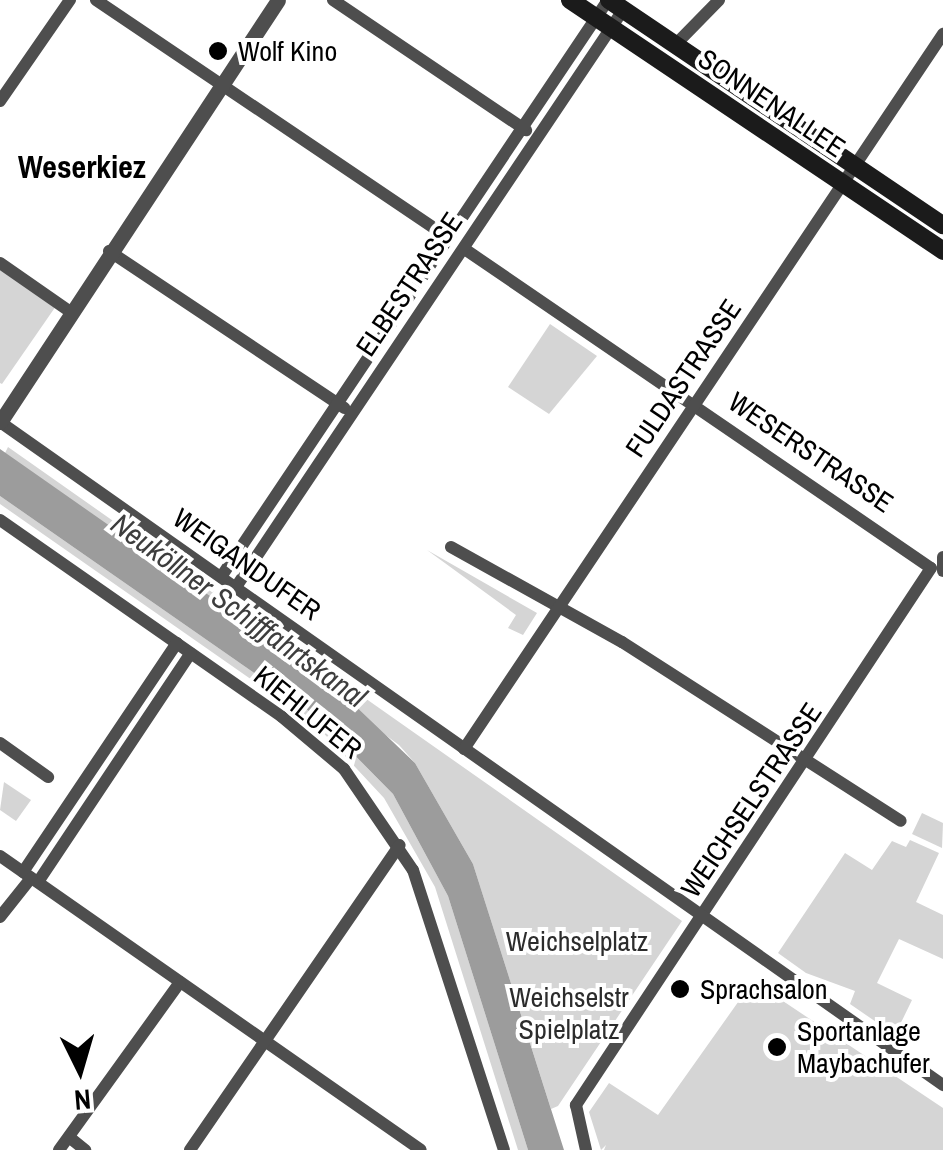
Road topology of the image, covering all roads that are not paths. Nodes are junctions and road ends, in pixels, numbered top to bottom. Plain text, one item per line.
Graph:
1 (70, 0) edge
2 (96, 0) edge
3 (278, 0) edge
4 (333, 0) edge
5 (570, 0) edge
6 (719, 0) edge
7 (613, 3) edge
8 (604, 23) junction
9 (943, 34) edge
10 (676, 44) junction
11 (221, 85) junction
12 (0, 100) edge
13 (522, 128) junction
14 (537, 138) junction
15 (854, 167) junction
16 (843, 184) junction
17 (943, 225) edge
18 (446, 236) junction
19 (466, 250) junction
20 (109, 251) junction
21 (943, 251) edge
22 (0, 263) edge
23 (68, 311) junction
24 (17, 388) junction
25 (0, 402) edge
26 (338, 404) junction
27 (695, 404) junction
28 (352, 414) junction
29 (0, 422) edge
30 (0, 520) edge
31 (451, 547) dead end
32 (943, 557) edge
33 (928, 562) joint
34 (943, 571) edge
35 (222, 577) junction
36 (236, 587) junction
37 (558, 609) junction
38 (177, 644) junction
39 (191, 653) junction
40 (0, 743) edge
41 (464, 750) junction
42 (805, 764) junction
43 (48, 777) dead end
44 (900, 821) dead end
45 (400, 844) junction
46 (0, 856) edge
47 (31, 877) junction
48 (0, 918) edge
49 (701, 920) junction
50 (180, 982) junction
51 (267, 1043) junction
52 (943, 1085) edge
53 (69, 1137) junction
54 (59, 1150) edge
55 (85, 1150) edge
56 (190, 1150) edge
57 (421, 1150) edge
58 (504, 1150) edge
59 (586, 1150) edge

1 - 12 street
2 - 11 street
3 - 11 street
4 - 13 street
5 - 8 main road, SONNENALLEE
6 - 10 street
7 - 8 street, ELBESTRASSE
7 - 10 main road, SONNENALLEE
8 - 13 street, ELBESTRASSE
8 - 14 street, ELBESTRASSE
8 - 16 main road, SONNENALLEE
9 - 15 street, FULDASTRASSE
10 - 15 main road, SONNENALLEE
11 - 18 street
11 - 20 street
13 - 14 street
13 - 18 street, ELBESTRASSE
14 - 19 street, ELBESTRASSE
15 - 16 street, FULDASTRASSE
15 - 17 main road, SONNENALLEE
16 - 21 main road, SONNENALLEE
16 - 27 street, FULDASTRASSE
18 - 26 street, ELBESTRASSE
19 - 27 street, WESERSTRASSE
19 - 28 street, ELBESTRASSE
20 - 23 street
20 - 26 street
22 - 23 street
23 - 24 street
24 - 25 street
24 - 29 street
26 - 28 street
26 - 35 street, ELBESTRASSE
27 - 33 street, WESERSTRASSE
27 - 37 street, FULDASTRASSE
28 - 36 street, ELBESTRASSE
29 - 35 street, WEIGANDUFER
30 - 38 street, KIEHLUFER
31 - 37 street
32 - 34 street
33 - 42 street, WEICHSELSTRASSE
35 - 36 street, WEIGANDUFER
36 - 41 street, WEIGANDUFER
37 - 41 street, FULDASTRASSE
37 - 42 street
38 - 39 street, KIEHLUFER
38 - 47 street
39 - 45 street, KIEHLUFER
39 - 47 street
40 - 43 street
41 - 49 street
42 - 44 street
42 - 49 street, WEICHSELSTRASSE
45 - 51 street
45 - 58 street, KIEHLUFER
46 - 47 street
47 - 48 street
47 - 50 street
49 - 52 street
49 - 59 street, WEICHSELSTRASSE
50 - 51 street
50 - 53 street
51 - 56 street
51 - 57 street
53 - 54 street
53 - 55 street

